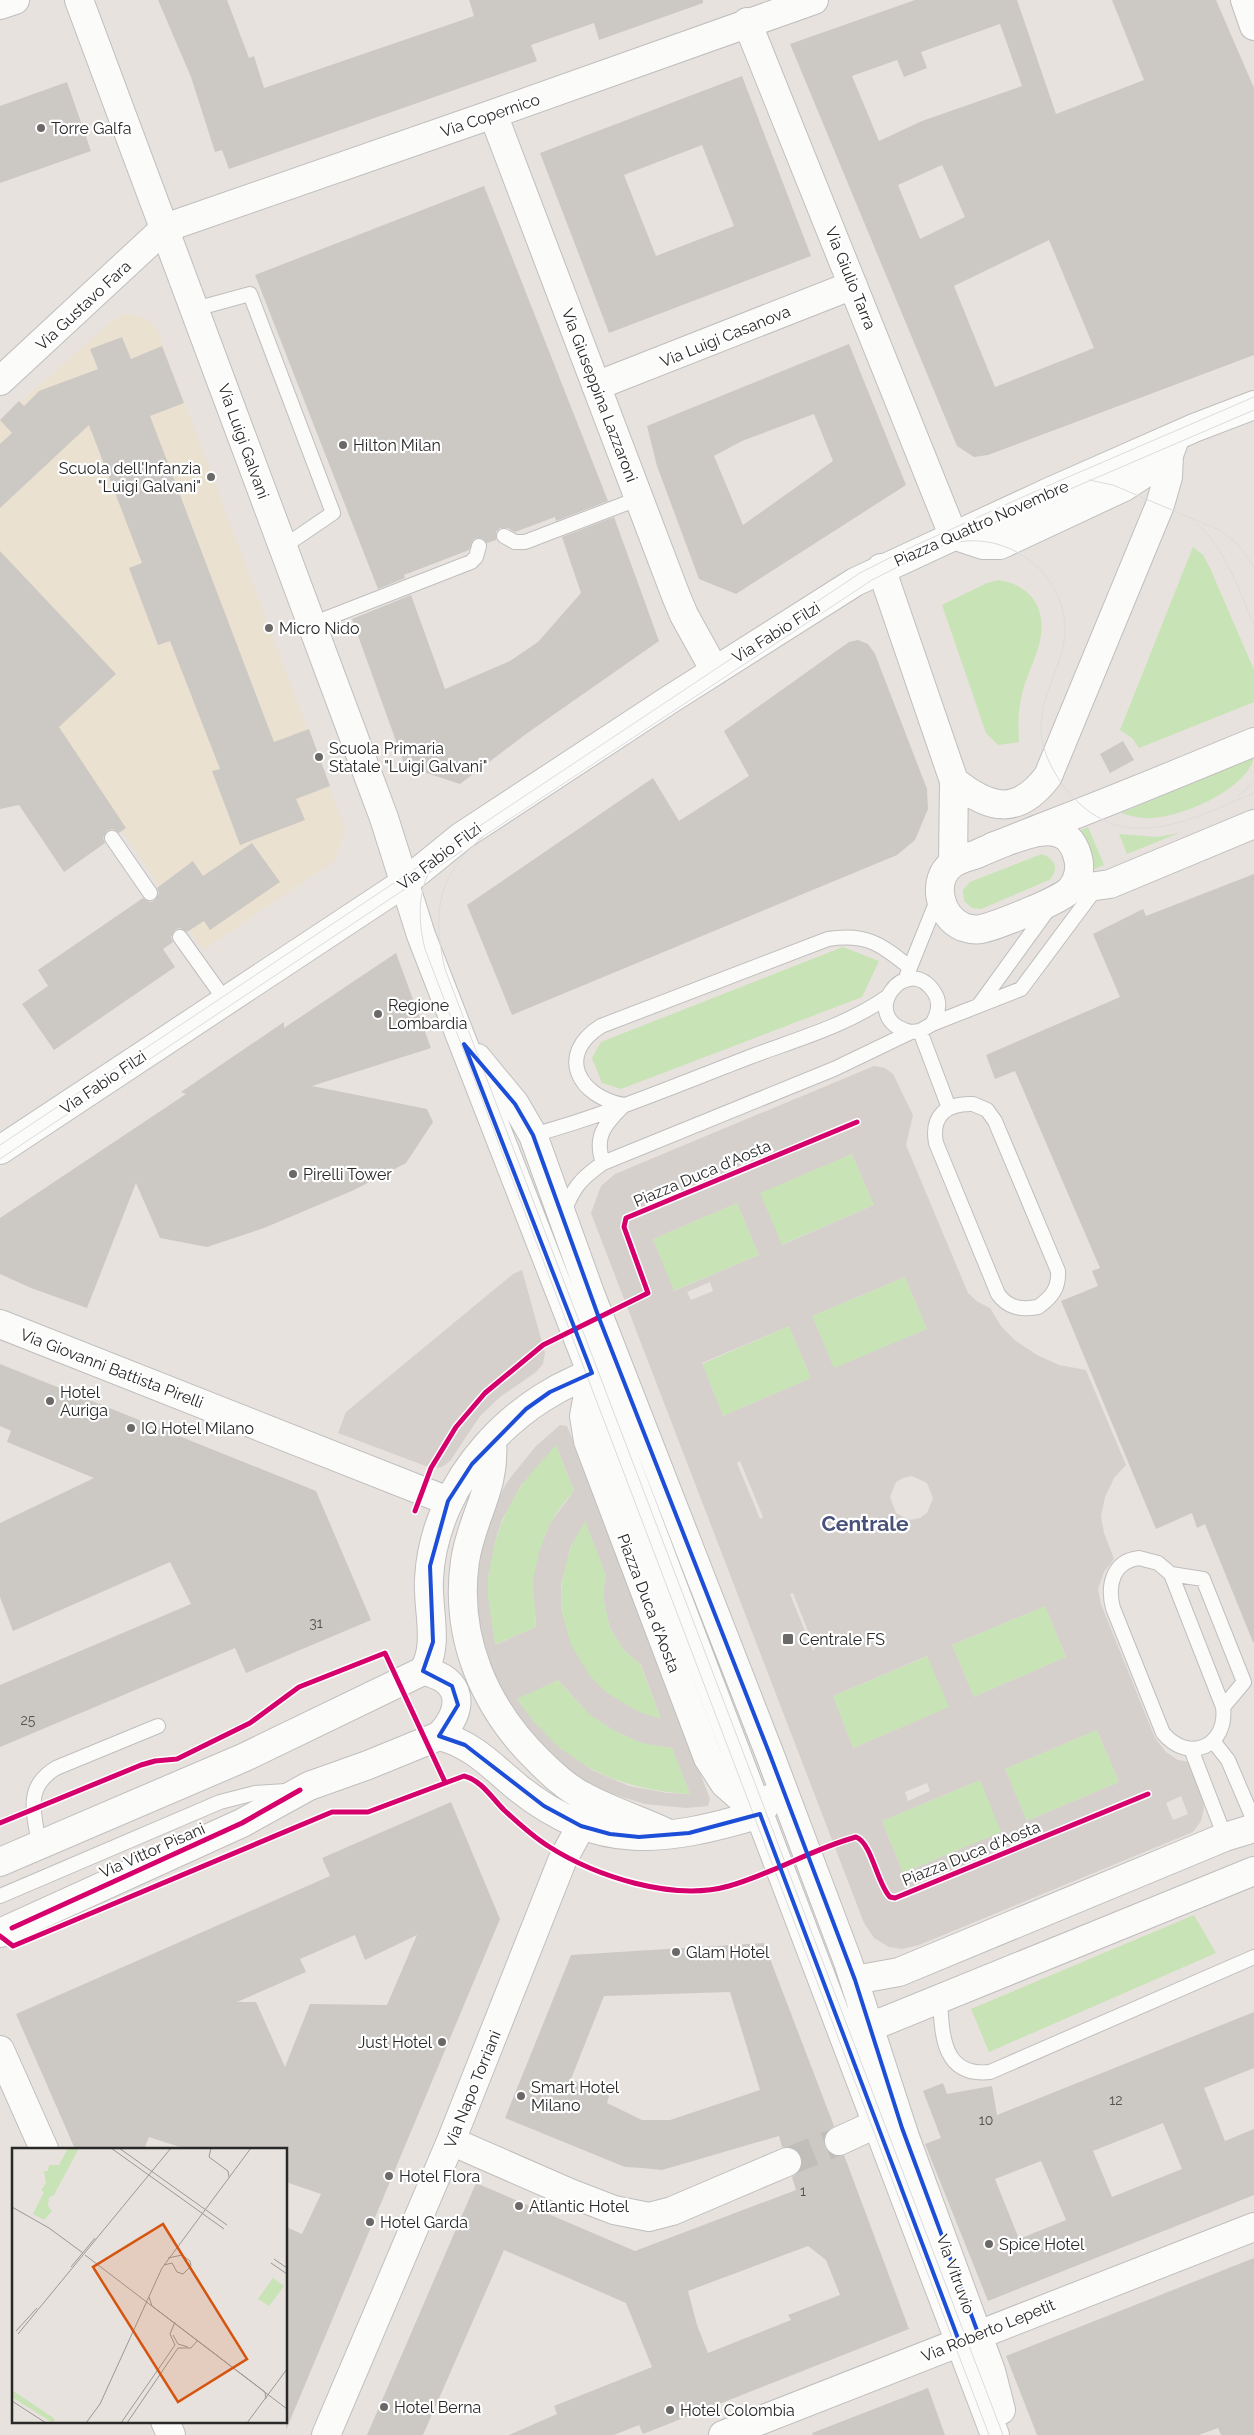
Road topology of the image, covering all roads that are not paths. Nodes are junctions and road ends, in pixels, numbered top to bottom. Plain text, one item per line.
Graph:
1 (15, 0) edge
2 (79, 0) edge
3 (814, 0) edge
4 (1245, 0) edge
5 (0, 5) edge
6 (747, 22) junction
7 (1254, 26) edge
8 (493, 114) junction
9 (165, 228) junction
10 (853, 285) junction
11 (195, 309) junction
12 (0, 381) edge
13 (596, 386) junction
14 (1254, 406) edge
15 (1174, 440) junction
16 (640, 498) junction
17 (953, 535) junction
18 (504, 536) dead end
19 (479, 546) dead end
20 (283, 548) junction
21 (882, 568) junction
22 (312, 624) junction
23 (715, 671) junction
24 (1254, 742) edge
25 (954, 780) junction
26 (1254, 824) edge
27 (112, 838) dead end
28 (992, 847) junction
29 (953, 863) junction
30 (404, 883) junction
31 (1076, 891) junction
32 (150, 893) dead end
33 (940, 895) junction
34 (180, 936) dead end
35 (907, 973) junction
36 (887, 997) junction
37 (225, 1000) junction
38 (978, 1006) junction
39 (921, 1029) junction
40 (464, 1044) junction
41 (624, 1105) junction
42 (948, 1108) junction
43 (533, 1135) junction
44 (504, 1145) junction
45 (0, 1150) edge
46 (603, 1163) junction
47 (562, 1218) junction
48 (0, 1324) edge
49 (618, 1366) junction
50 (592, 1373) junction
51 (492, 1440) junction
52 (448, 1501) junction
53 (1171, 1574) junction
54 (411, 1677) junction
55 (1223, 1707) junction
56 (158, 1726) dead end
57 (432, 1738) junction
58 (1213, 1741) junction
59 (1191, 1749) junction
60 (780, 1781) junction
61 (300, 1790) junction
62 (760, 1814) junction
63 (1254, 1821) edge
64 (582, 1826) junction
65 (1254, 1828) edge
66 (671, 1835) junction
67 (1225, 1837) junction
68 (38, 1846) junction
69 (0, 1862) edge
70 (1254, 1872) edge
71 (0, 1896) edge
72 (0, 1934) edge
73 (1254, 1957) edge
74 (855, 1980) junction
75 (940, 1999) junction
76 (839, 2021) junction
77 (870, 2025) junction
78 (0, 2050) edge
79 (888, 2119) junction
80 (451, 2141) junction
81 (839, 2141) tunnel mouth
82 (44, 2148) edge
83 (787, 2162) tunnel mouth
84 (1254, 2226) edge
85 (969, 2337) junction
86 (165, 2422) edge
87 (171, 2435) edge
88 (326, 2435) edge
89 (723, 2435) edge
90 (995, 2435) edge
91 (1004, 2435) edge

1 - 5 street
2 - 9 street, Via Luigi Galvani
3 - 6 street, Via Copernico
4 - 7 street
6 - 8 street, Via Copernico
6 - 10 street, Via Giulio Tarra
8 - 9 street, Via Copernico
8 - 13 street, Via Giuseppina Lazzaroni
9 - 11 street, Via Luigi Galvani
9 - 12 street, Via Gustavo Fara
10 - 13 street, Via Luigi Casanova
10 - 17 street, Via Giulio Tarra
11 - 20 street, Via Luigi Galvani
11 - 20 lane
13 - 16 street, Via Giuseppina Lazzaroni
14 - 15 street, Piazza Quattro Novembre
15 - 17 street, Piazza Quattro Novembre
15 - 17 street
15 - 25 street
16 - 18 lane
16 - 23 street, Via Giuseppina Lazzaroni
17 - 21 street, Piazza Quattro Novembre
19 - 22 lane
20 - 22 street, Via Luigi Galvani
21 - 23 street, Via Fabio Filzi
21 - 25 street, Piazza Quattro Novembre
22 - 30 street, Via Luigi Galvani
23 - 30 street, Via Fabio Filzi
24 - 28 street
25 - 29 street, Piazza Quattro Novembre
26 - 31 street
27 - 32 lane
28 - 29 street
28 - 31 street
29 - 33 street, Piazza Quattro Novembre
30 - 37 street, Via Fabio Filzi
30 - 40 street
31 - 33 street
31 - 38 lane
31 - 38 lane
33 - 35 lane
34 - 37 lane
35 - 36 lane
35 - 39 lane
35 - 41 lane
36 - 39 lane
36 - 41 lane
37 - 45 street, Via Fabio Filzi
38 - 39 lane
39 - 42 lane
39 - 46 lane
40 - 43 street
40 - 44 street
41 - 43 lane
41 - 46 lane
42 - 42 lane
43 - 44 street
43 - 47 street
44 - 50 street
46 - 47 lane
47 - 49 street
48 - 52 street, Via Giovanni Battista Pirelli
49 - 50 street
49 - 60 street
50 - 51 street
50 - 62 street, Piazza Duca d'Aosta
51 - 52 street
51 - 66 street
52 - 54 street
53 - 55 lane
53 - 55 lane
53 - 59 lane
54 - 57 street
54 - 68 street
55 - 58 lane
56 - 68 lane
57 - 61 street, Via Vittor Pisani
57 - 64 street
58 - 59 lane
58 - 63 lane
59 - 67 lane
60 - 62 street
60 - 74 street
61 - 71 lane, Via Vittor Pisani
61 - 72 street, Via Vittor Pisani
62 - 66 street
62 - 76 street, Piazza Duca d'Aosta
64 - 66 street
64 - 80 street, Via Napo Torriani
65 - 67 street
67 - 74 street
68 - 69 street
70 - 75 street
73 - 75 lane
74 - 77 street
75 - 77 street
76 - 77 street
76 - 79 street, Piazza Duca d'Aosta
77 - 79 street
78 - 82 street
79 - 81 street
79 - 85 street, Via Vitruvio
80 - 83 street
80 - 88 street, Via Napo Torriani
84 - 85 street, Via Roberto Lepetit
85 - 89 street, Via Roberto Lepetit
85 - 90 street, Via Vitruvio
85 - 91 street, Via Vitruvio
86 - 87 street

